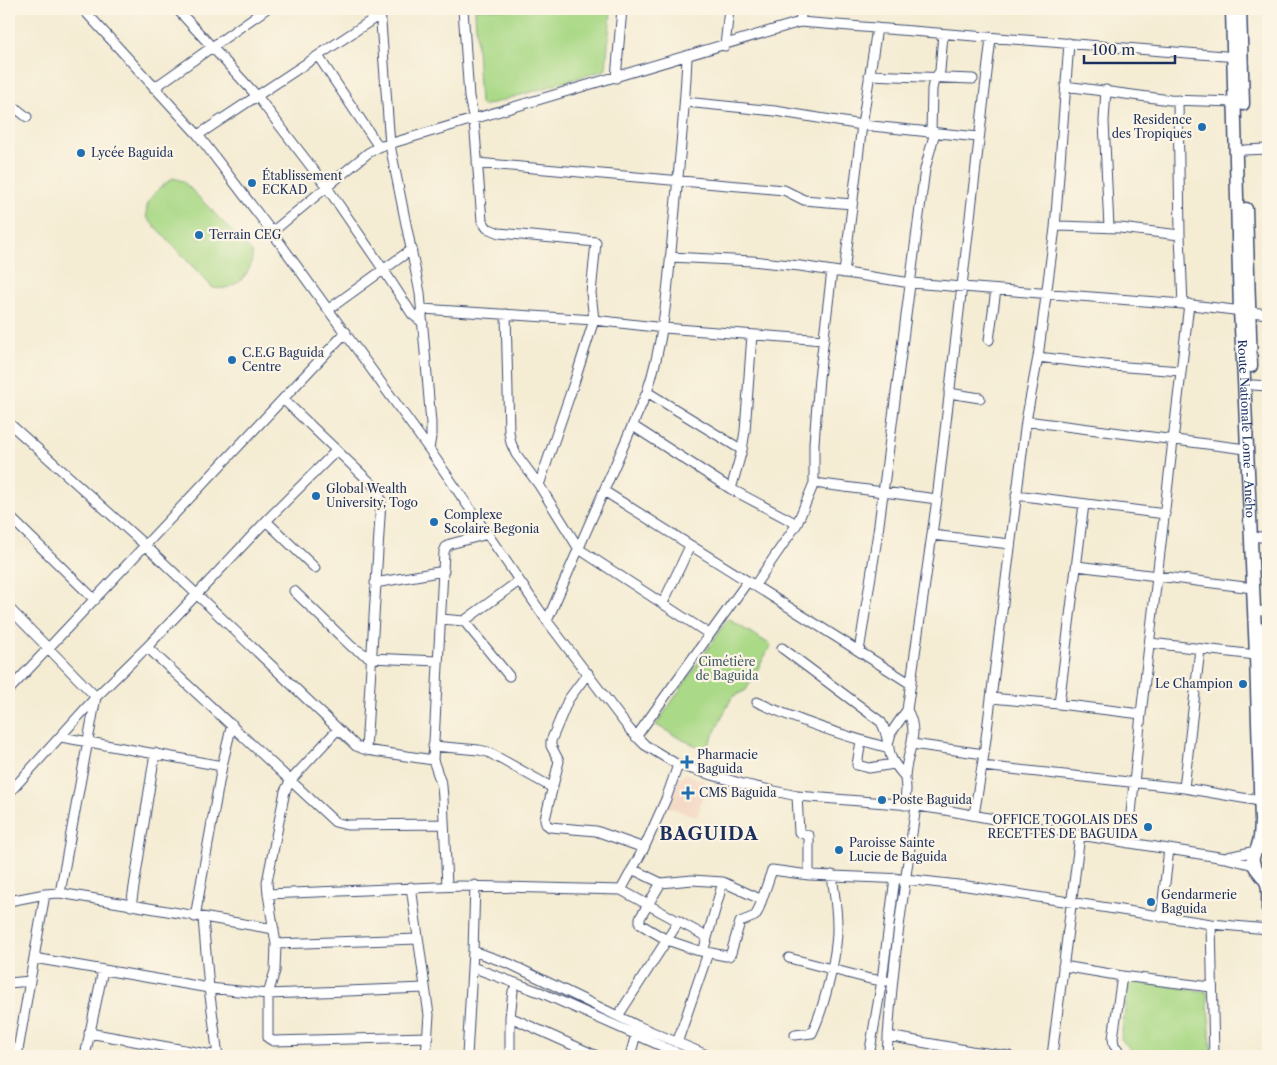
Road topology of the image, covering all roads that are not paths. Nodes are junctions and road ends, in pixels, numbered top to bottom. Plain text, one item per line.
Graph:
1 (83, 9) edge
2 (177, 9) edge
3 (266, 9) edge
4 (463, 9) edge
5 (622, 9) edge
6 (729, 9) edge
7 (802, 9) edge
8 (1232, 9) edge
9 (1240, 9) edge
10 (381, 12) edge
11 (800, 22) junction
12 (877, 28) junction
13 (943, 34) junction
14 (991, 38) junction
15 (1069, 44) junction
16 (725, 46) junction
17 (212, 48) junction
18 (318, 56) junction
19 (687, 57) junction
20 (1238, 57) junction
21 (869, 74) junction
22 (936, 77) junction
23 (616, 78) junction
24 (973, 79) dead end
25 (1065, 86) junction
26 (154, 88) junction
27 (1106, 90) junction
28 (257, 96) junction
29 (1178, 100) junction
30 (685, 102) junction
31 (1235, 102) junction
32 (9, 103) edge
33 (27, 117) dead end
34 (474, 120) junction
35 (862, 125) junction
36 (933, 132) junction
37 (198, 135) junction
38 (978, 137) junction
39 (390, 144) junction
40 (379, 147) junction
41 (1268, 149) edge
42 (1244, 150) junction
43 (477, 163) junction
44 (677, 180) junction
45 (326, 186) junction
46 (852, 204) junction
47 (1055, 228) junction
48 (1108, 228) junction
49 (272, 232) junction
50 (1180, 235) junction
51 (412, 249) junction
52 (670, 257) junction
53 (383, 269) junction
54 (832, 271) junction
55 (844, 273) junction
56 (911, 284) junction
57 (962, 287) junction
58 (996, 290) junction
59 (1047, 293) junction
60 (1186, 304) junction
61 (329, 309) junction
62 (422, 309) junction
63 (1245, 311) junction
64 (506, 314) junction
65 (1268, 314) edge
66 (594, 320) junction
67 (423, 323) junction
68 (664, 328) junction
69 (346, 332) junction
70 (752, 335) junction
71 (824, 340) junction
72 (989, 340) dead end
73 (1038, 357) junction
74 (1181, 371) junction
75 (1253, 385) junction
76 (1268, 386) edge
77 (647, 392) junction
78 (949, 393) junction
79 (980, 398) dead end
80 (283, 399) junction
81 (1026, 421) junction
82 (9, 423) edge
83 (633, 426) junction
84 (1174, 440) junction
85 (429, 449) junction
86 (1246, 449) junction
87 (337, 450) junction
88 (742, 450) junction
89 (814, 484) junction
90 (539, 485) junction
91 (731, 489) junction
92 (604, 491) junction
93 (884, 492) junction
94 (1016, 495) junction
95 (937, 499) junction
96 (1084, 504) junction
97 (1165, 514) junction
98 (9, 516) edge
99 (266, 522) junction
100 (797, 524) junction
101 (488, 534) junction
102 (932, 535) junction
103 (1263, 536) edge
104 (1010, 544) junction
105 (146, 546) junction
106 (690, 546) junction
107 (579, 549) junction
108 (1077, 566) junction
109 (315, 568) dead end
110 (444, 571) junction
111 (1158, 575) junction
112 (519, 581) junction
113 (376, 583) junction
114 (751, 583) junction
115 (1253, 588) junction
116 (294, 591) dead end
117 (197, 594) junction
118 (95, 600) junction
119 (663, 603) junction
120 (9, 608) edge
121 (1265, 611) edge
122 (441, 619) junction
123 (464, 621) junction
124 (547, 621) junction
125 (710, 634) junction
126 (1150, 643) junction
127 (147, 647) junction
128 (48, 648) junction
129 (782, 648) dead end
130 (1200, 649) junction
131 (859, 651) junction
132 (1263, 655) edge
133 (371, 658) junction
134 (437, 661) junction
135 (588, 673) junction
136 (509, 676) dead end
137 (910, 684) junction
138 (9, 690) edge
139 (96, 697) junction
140 (991, 698) junction
141 (757, 702) dead end
142 (1059, 704) junction
143 (907, 710) junction
144 (1141, 714) junction
145 (232, 724) junction
146 (338, 729) junction
147 (61, 737) junction
148 (636, 737) junction
149 (88, 741) junction
150 (862, 741) junction
151 (912, 744) junction
152 (433, 746) junction
153 (889, 746) junction
154 (366, 750) junction
155 (155, 753) junction
156 (984, 754) junction
157 (433, 760) junction
158 (894, 764) junction
159 (222, 766) junction
160 (678, 766) junction
161 (982, 766) junction
162 (1268, 776) edge
163 (905, 777) junction
164 (291, 780) junction
165 (1134, 783) junction
166 (553, 788) junction
167 (1184, 788) junction
168 (9, 793) edge
169 (797, 796) junction
170 (1260, 800) junction
171 (904, 805) junction
172 (916, 806) junction
173 (974, 815) junction
174 (444, 824) junction
175 (1080, 835) junction
176 (1128, 843) junction
177 (644, 848) junction
178 (1260, 848) edge
179 (1169, 849) junction
180 (1225, 858) junction
181 (632, 869) junction
182 (1260, 871) edge
183 (810, 875) junction
184 (832, 875) junction
185 (895, 878) junction
186 (905, 879) junction
187 (723, 882) junction
188 (661, 883) junction
189 (475, 885) junction
190 (447, 886) junction
191 (411, 887) junction
192 (621, 890) junction
193 (60, 893) junction
194 (45, 894) junction
195 (268, 894) junction
196 (760, 899) junction
197 (9, 901) edge
198 (1071, 902) junction
199 (648, 904) junction
200 (131, 906) junction
201 (1268, 909) edge
202 (1161, 917) junction
203 (199, 918) junction
204 (679, 921) junction
205 (1210, 924) junction
206 (274, 929) junction
207 (1268, 929) edge
208 (707, 937) junction
209 (418, 939) junction
210 (667, 940) junction
211 (276, 944) junction
212 (472, 950) junction
213 (706, 952) junction
214 (34, 958) junction
215 (789, 958) dead end
216 (1063, 966) junction
217 (472, 967) junction
218 (831, 968) junction
219 (102, 970) junction
220 (1122, 976) junction
221 (882, 980) junction
222 (30, 981) junction
223 (893, 982) junction
224 (9, 983) edge
225 (1211, 987) junction
226 (209, 988) junction
227 (426, 988) junction
228 (513, 992) dead end
229 (268, 994) junction
230 (618, 1016) junction
231 (510, 1017) junction
232 (89, 1033) junction
233 (795, 1035) dead end
234 (888, 1036) junction
235 (428, 1037) junction
236 (635, 1038) dead end
237 (677, 1043) junction
238 (970, 1054) edge
239 (14, 1055) edge
240 (85, 1056) edge
241 (218, 1056) edge
242 (426, 1056) edge
243 (466, 1056) edge
244 (510, 1056) edge
245 (598, 1056) edge
246 (630, 1056) edge
247 (684, 1056) edge
248 (709, 1056) edge
249 (869, 1056) edge
250 (887, 1056) edge
251 (1009, 1056) edge
252 (1052, 1056) edge
253 (1123, 1056) edge
254 (1214, 1056) edge

1 - 26 street
2 - 17 street
3 - 17 street
4 - 34 street
5 - 23 street
6 - 16 street
7 - 11 street
8 - 20 highway, Route Nationale Lomé - Aného
9 - 20 highway, Route Nationale Lomé - Aného
10 - 18 street
10 - 39 street
11 - 12 street
11 - 16 street
12 - 13 street
12 - 21 street
13 - 14 street
13 - 22 street
14 - 15 street
14 - 38 street
15 - 20 street
15 - 25 street
16 - 19 street
17 - 26 street
17 - 28 street
18 - 28 street
18 - 40 street
19 - 23 street
19 - 30 street
20 - 31 highway, Route Nationale Lomé - Aného
20 - 42 highway, Route Nationale Lomé - Aného
21 - 22 street
21 - 35 street
22 - 24 street
22 - 36 street
23 - 34 street
25 - 27 street
25 - 47 street
26 - 37 street
27 - 29 street
27 - 48 street
28 - 37 street
28 - 45 street
29 - 31 street
29 - 50 street
30 - 35 street
30 - 44 street
31 - 63 highway, Route Nationale Lomé - Aného
32 - 33 street
34 - 39 street
34 - 43 street
35 - 36 street
35 - 46 street
36 - 38 street
36 - 56 street
37 - 49 street
38 - 57 street
39 - 40 street
39 - 51 street
40 - 45 street
41 - 42 street
42 - 63 highway, Route Nationale Lomé - Aného
43 - 44 street
43 - 66 street
44 - 46 street
44 - 52 street
45 - 49 street
45 - 53 street
46 - 55 street
47 - 48 street
47 - 59 street
48 - 50 street
49 - 61 street
50 - 60 street
51 - 53 street
51 - 62 street
52 - 54 street
52 - 68 street
53 - 61 street
53 - 67 street
54 - 55 street
54 - 71 street
55 - 56 street
56 - 57 street
56 - 93 street
57 - 58 street
57 - 78 street
58 - 59 street
58 - 72 street
59 - 60 street
59 - 73 street
60 - 63 street
60 - 74 street
61 - 69 street
62 - 64 street
62 - 67 street
63 - 65 street
63 - 75 highway, Route Nationale Lomé - Aného
63 - 86 highway, Route Nationale Lomé - Aného
64 - 66 street
64 - 90 street
66 - 68 street
66 - 90 street
67 - 85 street
68 - 70 street
68 - 77 street
69 - 80 street
69 - 85 street
70 - 71 street
70 - 88 street
71 - 89 street
73 - 74 street
73 - 81 street
74 - 84 street
75 - 76 street
75 - 103 highway, Route Nationale Lomé - Aného
77 - 83 street
77 - 88 street
78 - 79 street
78 - 95 street
80 - 87 street
80 - 105 street
81 - 84 street
81 - 94 street
82 - 105 street
83 - 91 street
83 - 92 street
84 - 86 street
84 - 97 street
85 - 101 street
86 - 115 highway, Route Nationale Lomé - Aného
87 - 99 street
87 - 113 street
88 - 91 street
89 - 93 street
89 - 100 street
90 - 107 street
91 - 100 street
92 - 106 street
92 - 107 street
93 - 95 street
93 - 131 street
94 - 96 street
94 - 104 street
95 - 102 street
96 - 97 street
96 - 108 street
97 - 111 street
98 - 118 street
99 - 109 street
99 - 117 street
100 - 114 street
101 - 110 street
101 - 112 street
102 - 104 street
102 - 137 street
103 - 121 highway, Route Nationale Lomé - Aného
104 - 140 street
105 - 117 street
105 - 118 street
106 - 114 street
106 - 119 street
107 - 119 street
107 - 124 street
108 - 111 street
108 - 142 street
110 - 113 street
110 - 122 street
111 - 115 street
111 - 126 street
112 - 123 street
112 - 124 street
113 - 133 street
114 - 125 street
114 - 131 street
115 - 132 highway, Route Nationale Lomé - Aného
116 - 133 street
117 - 127 street
117 - 146 street
118 - 128 street
119 - 125 street
120 - 128 street
121 - 132 highway, Route Nationale Lomé - Aného
122 - 123 street
122 - 134 street
123 - 136 street
124 - 135 street
125 - 148 street
126 - 130 street
126 - 144 street
127 - 139 street
127 - 145 street
128 - 138 street
128 - 139 street
129 - 153 street
130 - 132 street
130 - 167 street
131 - 137 street
132 - 162 highway, Route Nationale Lomé - Aného
132 - 170 highway, Route Nationale Lomé - Aného
133 - 134 street
133 - 154 street
134 - 152 street
135 - 148 street
135 - 166 street
137 - 143 street
139 - 147 street
139 - 149 street
140 - 142 street
140 - 156 street
141 - 150 street
142 - 144 street
143 - 151 street
143 - 153 street
144 - 165 street
145 - 159 street
145 - 164 street
146 - 154 street
146 - 164 street
147 - 149 street
147 - 168 street
148 - 160 street
149 - 155 street
149 - 193 street
150 - 153 street
150 - 158 street
151 - 156 street
151 - 163 street
152 - 157 street
152 - 166 street
153 - 158 street
154 - 157 street
155 - 159 street
155 - 200 street
156 - 161 street
157 - 174 street
158 - 163 street
159 - 203 street
160 - 169 street
160 - 177 street
161 - 165 street
161 - 173 street
163 - 171 street
164 - 174 street
164 - 195 street
165 - 167 street
165 - 176 street
166 - 177 street
167 - 170 street
169 - 171 street
169 - 183 street
170 - 178 highway, Route Nationale Lomé - Aného
171 - 172 street
172 - 173 street
172 - 186 street
173 - 175 street
174 - 190 street
175 - 176 street
175 - 198 street
176 - 179 street
177 - 181 street
178 - 180 street
178 - 182 highway, Route Nationale Lomé - Aného
179 - 180 street
179 - 202 street
180 - 182 street
181 - 188 street
181 - 192 street
182 - 201 highway
183 - 184 street
183 - 196 street
184 - 185 street
184 - 218 street
185 - 186 street
185 - 221 street
186 - 198 street
186 - 223 street
187 - 188 street
187 - 196 street
187 - 208 street
188 - 199 street
189 - 190 street
189 - 192 street
189 - 212 street
190 - 191 street
191 - 195 street
191 - 209 street
192 - 199 street
193 - 194 street
193 - 200 street
194 - 197 street
194 - 214 street
195 - 206 street
196 - 213 street
198 - 202 street
198 - 216 street
199 - 204 street
199 - 210 street
200 - 203 street
202 - 205 street
203 - 206 street
203 - 226 street
204 - 208 street
204 - 210 street
205 - 207 street
205 - 225 street
206 - 211 street
208 - 213 street
209 - 211 street
209 - 227 street
210 - 213 street
210 - 230 street
211 - 229 street
212 - 217 street
212 - 230 street
213 - 237 street
214 - 219 street
214 - 222 street
215 - 218 street
216 - 220 street
216 - 252 street
217 - 243 street
217 - 247 street
218 - 221 street
218 - 233 street
219 - 226 street
219 - 232 street
220 - 225 street
220 - 253 street
221 - 223 street
221 - 249 street
222 - 224 street
222 - 239 street
223 - 234 street
225 - 254 street
226 - 229 street
226 - 241 street
227 - 229 street
227 - 235 street
228 - 231 street
229 - 235 street
230 - 237 street
231 - 244 street
231 - 245 street
232 - 240 street
232 - 241 street
234 - 238 street
234 - 250 street
235 - 242 street
236 - 246 street
237 - 248 street
238 - 251 street

